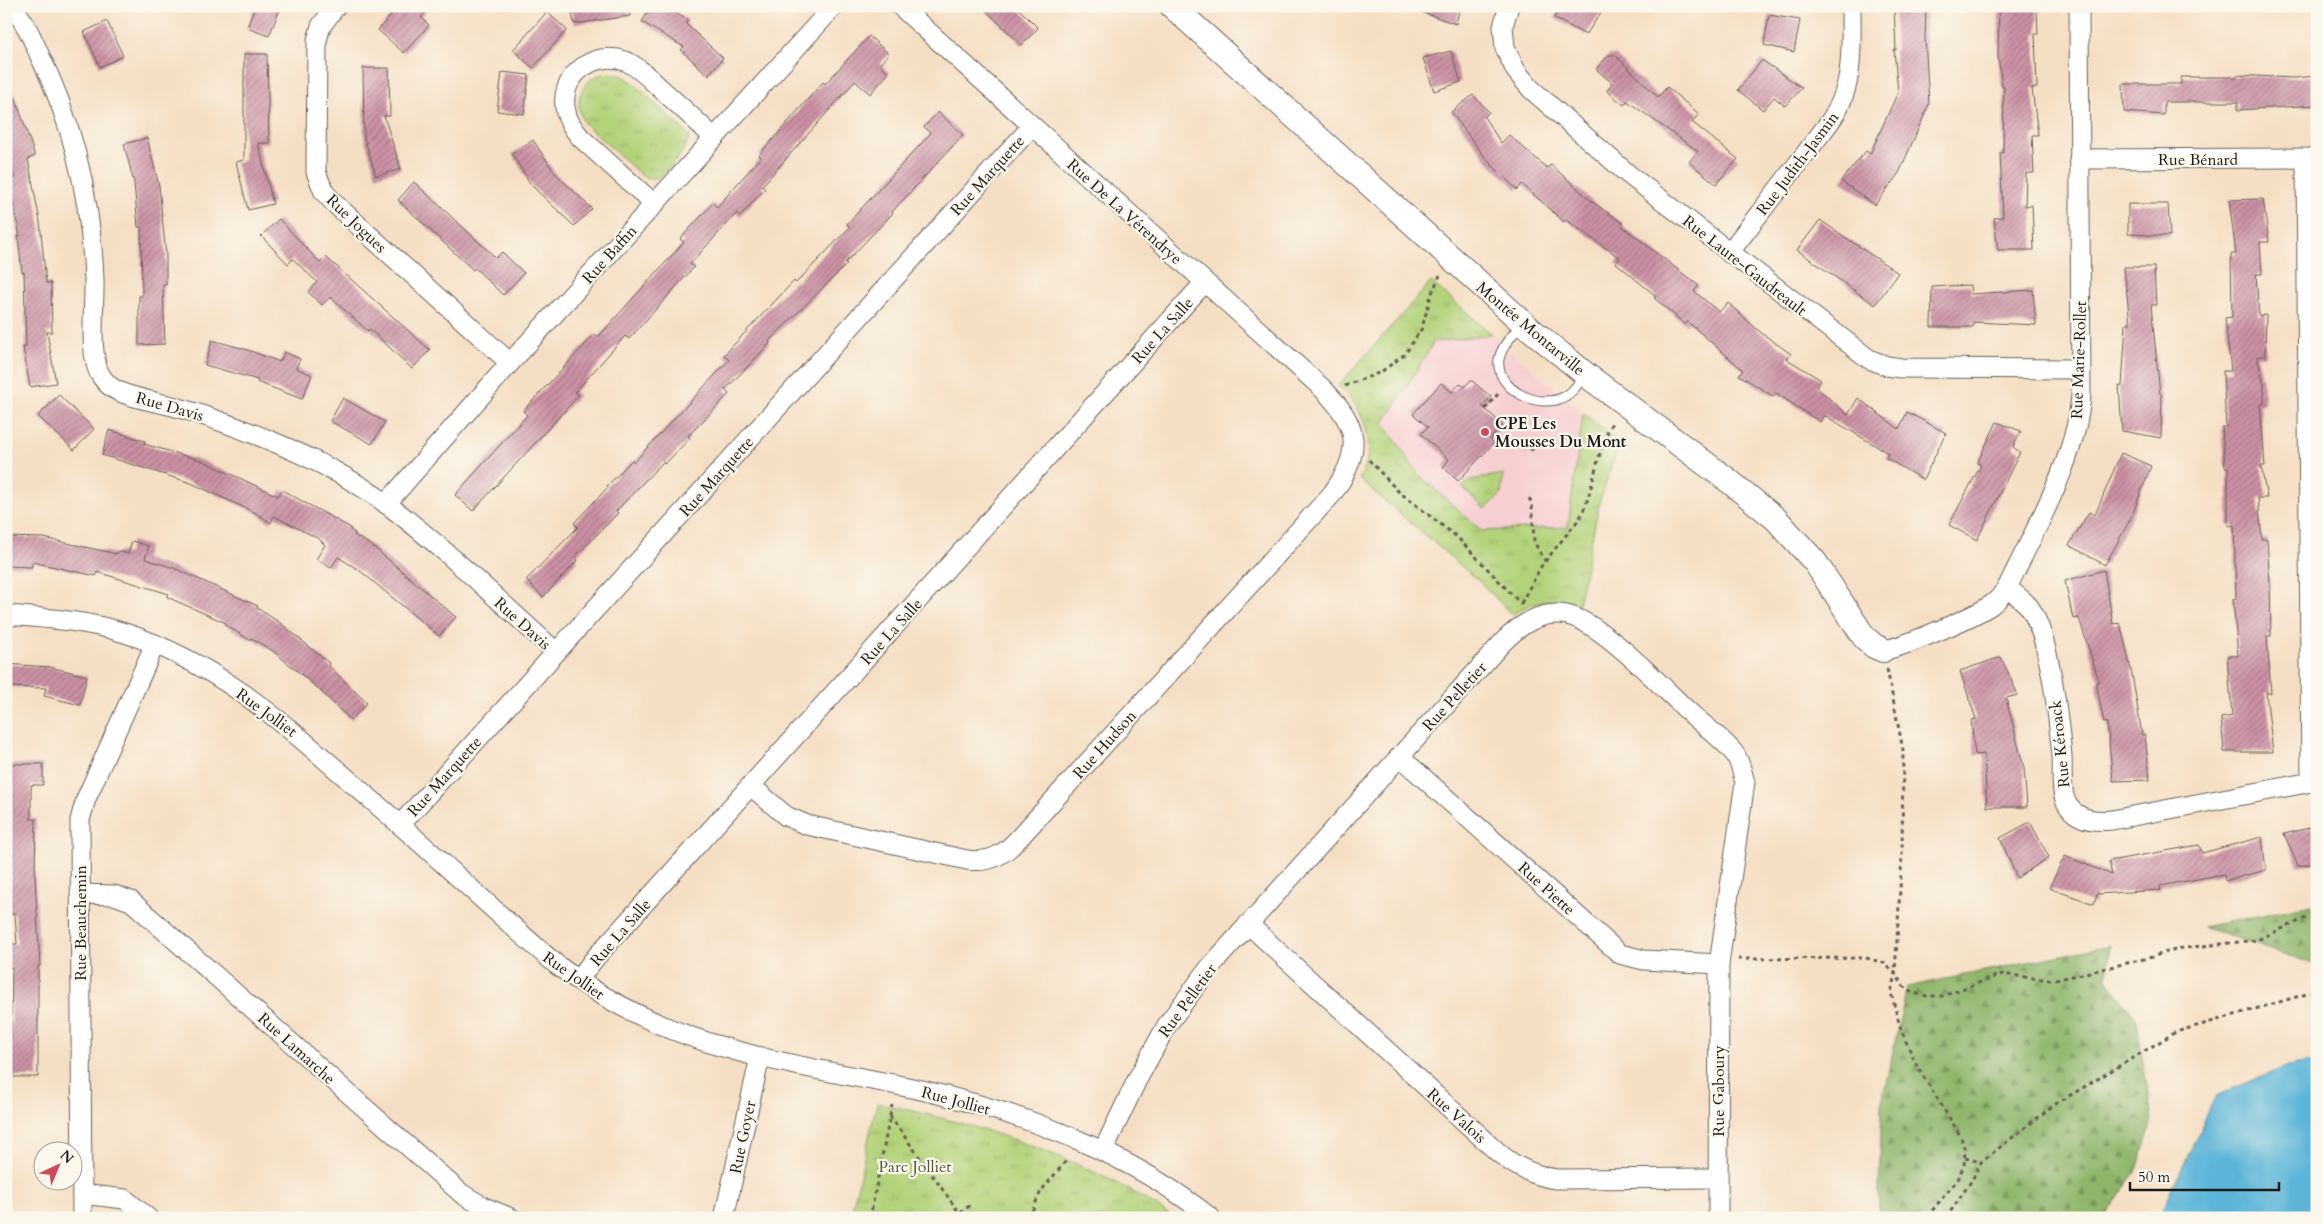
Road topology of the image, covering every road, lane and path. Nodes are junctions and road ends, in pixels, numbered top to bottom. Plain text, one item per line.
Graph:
1 (11, 6) edge
2 (336, 6) edge
3 (834, 6) edge
4 (900, 6) edge
5 (1509, 6) edge
6 (1851, 6) edge
7 (2079, 6) edge
8 (1178, 8) edge
9 (1032, 126) junction
10 (714, 138) junction
11 (2078, 159) junction
12 (2311, 159) edge
13 (654, 204) junction
14 (1729, 253) junction
15 (1453, 260) junction
16 (1205, 282) junction
17 (1523, 323) junction
18 (510, 363) junction
19 (2080, 369) junction
20 (1585, 374) junction
21 (1332, 398) junction
22 (1624, 404) junction
23 (1493, 436) dead end
24 (1535, 450) dead end
25 (1353, 453) junction
26 (1529, 498) dead end
27 (386, 504) junction
28 (1545, 561) junction
29 (2007, 588) junction
30 (1521, 604) junction
31 (6, 615) edge
32 (1533, 620) junction
33 (155, 644) junction
34 (1883, 650) junction
35 (556, 652) junction
36 (1400, 757) junction
37 (2314, 782) edge
38 (751, 786) junction
39 (400, 825) junction
40 (80, 894) junction
41 (2317, 913) edge
42 (1248, 924) junction
43 (1718, 964) junction
44 (1895, 973) junction
45 (578, 980) junction
46 (2317, 991) edge
47 (760, 1057) junction
48 (892, 1105) dead end
49 (890, 1116) junction
50 (1103, 1152) junction
51 (1965, 1158) junction
52 (1066, 1160) dead end
53 (1981, 1162) junction
54 (1717, 1178) junction
55 (82, 1194) junction
56 (972, 1204) dead end
57 (482, 1212) edge
58 (960, 1213) junction
59 (82, 1218) edge
60 (148, 1218) edge
61 (511, 1218) edge
62 (724, 1218) edge
63 (870, 1218) edge
64 (964, 1218) edge
65 (1029, 1218) edge
66 (1211, 1218) edge
67 (1718, 1218) edge
68 (1926, 1218) edge
69 (1946, 1218) edge

1 - 27 street, Rue Davis
2 - 18 street, Rue Jogues
3 - 10 street, Rue Baffin
4 - 9 street, Rue De La Vérendrye
5 - 14 street, Rue Laure-Gaudreault
6 - 14 street, Rue Judith-Jasmin
7 - 11 street, Rue Marie-Rollet
8 - 15 street, Montée Montarville
9 - 16 street, Rue De La Vérendrye
9 - 35 street, Rue Marquette
10 - 13 street, Rue Baffin
10 - 13 street
11 - 12 street, Rue Bénard
11 - 19 street, Rue Marie-Rollet
12 - 37 street
13 - 18 street, Rue Baffin
14 - 19 street, Rue Laure-Gaudreault
15 - 17 street, Montée Montarville
15 - 21 path
16 - 21 street, Rue De La Vérendrye
16 - 38 street, Rue La Salle
17 - 20 street, Montée Montarville
17 - 20 lane
18 - 27 street, Rue Baffin
19 - 29 street, Rue Marie-Rollet
20 - 22 street, Montée Montarville
21 - 25 street, Rue De La Vérendrye
22 - 28 path
22 - 34 street, Montée Montarville
23 - 24 path
25 - 30 path
25 - 38 street, Rue Hudson
26 - 28 path
27 - 35 street, Rue Davis
28 - 30 path
29 - 34 street, Rue Marie-Rollet
29 - 37 street, Rue Kéroack
30 - 32 path
31 - 33 street, Rue Jolliet
32 - 36 street, Rue Pelletier
32 - 43 street, Rue Pelletier
33 - 39 street, Rue Jolliet
33 - 40 street, Rue Beauchemin
34 - 44 path
35 - 39 street, Rue Marquette
36 - 42 street, Rue Pelletier
36 - 43 street, Rue Piette
38 - 45 street, Rue La Salle
39 - 45 street, Rue Jolliet
40 - 55 street, Rue Beauchemin
40 - 57 street, Rue Lamarche
41 - 44 path
42 - 50 street, Rue Pelletier
42 - 54 street, Rue Valois
43 - 44 path
43 - 54 street, Rue Gaboury
44 - 51 path
45 - 47 street, Rue Jolliet
46 - 53 path
47 - 50 street, Rue Jolliet
47 - 62 street, Rue Goyer
48 - 49 path
49 - 58 path
49 - 63 path
50 - 66 street, Rue Jolliet
51 - 53 path
51 - 68 path
52 - 65 path
53 - 69 path
54 - 67 street, Rue Gaboury
55 - 59 street, Rue Beauchemin
55 - 60 street
56 - 58 path
57 - 61 street, Rue Lamarche
58 - 64 path

